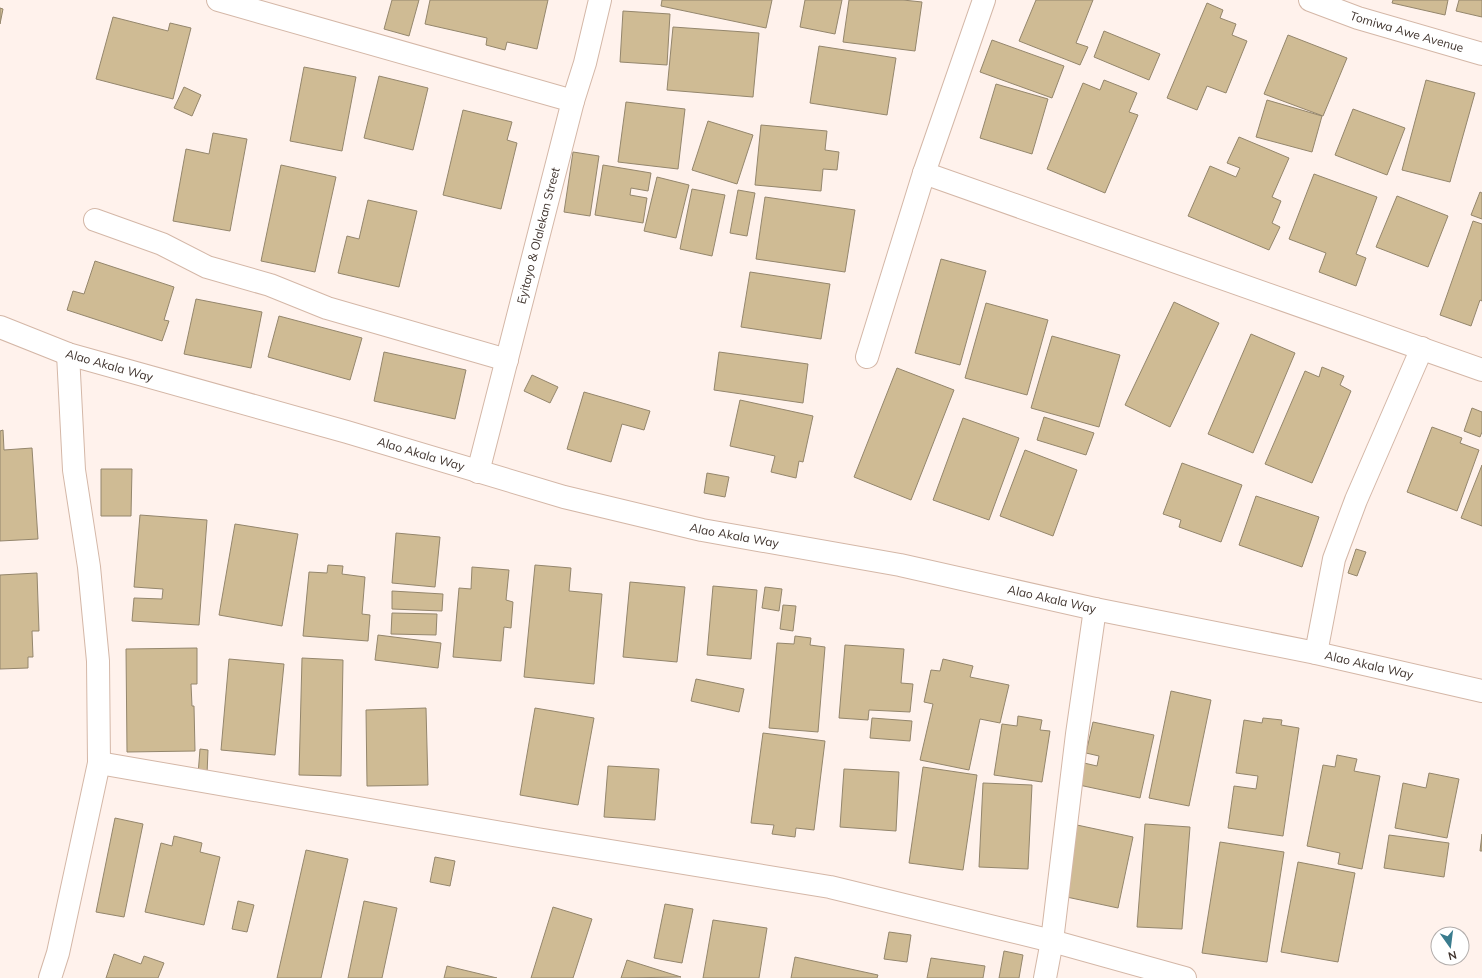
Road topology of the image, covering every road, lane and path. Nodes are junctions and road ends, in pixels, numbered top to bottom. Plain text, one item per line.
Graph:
1 (218, 0) edge
2 (600, 0) edge
3 (984, 0) edge
4 (1310, 0) edge
5 (244, 3) edge
6 (1482, 54) edge
7 (573, 101) junction
8 (924, 173) junction
9 (95, 220) dead end
10 (0, 327) edge
11 (1422, 348) junction
12 (68, 354) junction
13 (868, 357) dead end
14 (507, 360) junction
15 (1482, 370) edge
16 (478, 472) junction
17 (1095, 609) junction
18 (1316, 653) junction
19 (1482, 691) edge
20 (99, 763) junction
21 (1052, 941) junction
22 (50, 978) edge
23 (1044, 978) edge
24 (1185, 978) edge

1 - 5 street
2 - 7 street, Eyitayo & Olalekan Street
3 - 8 street
4 - 6 street, Tomiwa Awe Avenue
5 - 7 street
7 - 14 street, Eyitayo & Olalekan Street
8 - 11 street
8 - 13 street
9 - 14 street
10 - 12 street, Alao Akala Way
11 - 15 street
11 - 18 street
12 - 16 street, Alao Akala Way
12 - 20 street
14 - 16 street, Eyitayo & Olalekan Street
16 - 17 street, Alao Akala Way
17 - 18 street, Alao Akala Way
17 - 21 street
18 - 19 street, Alao Akala Way
20 - 21 street
20 - 22 street
21 - 23 street
21 - 24 street

